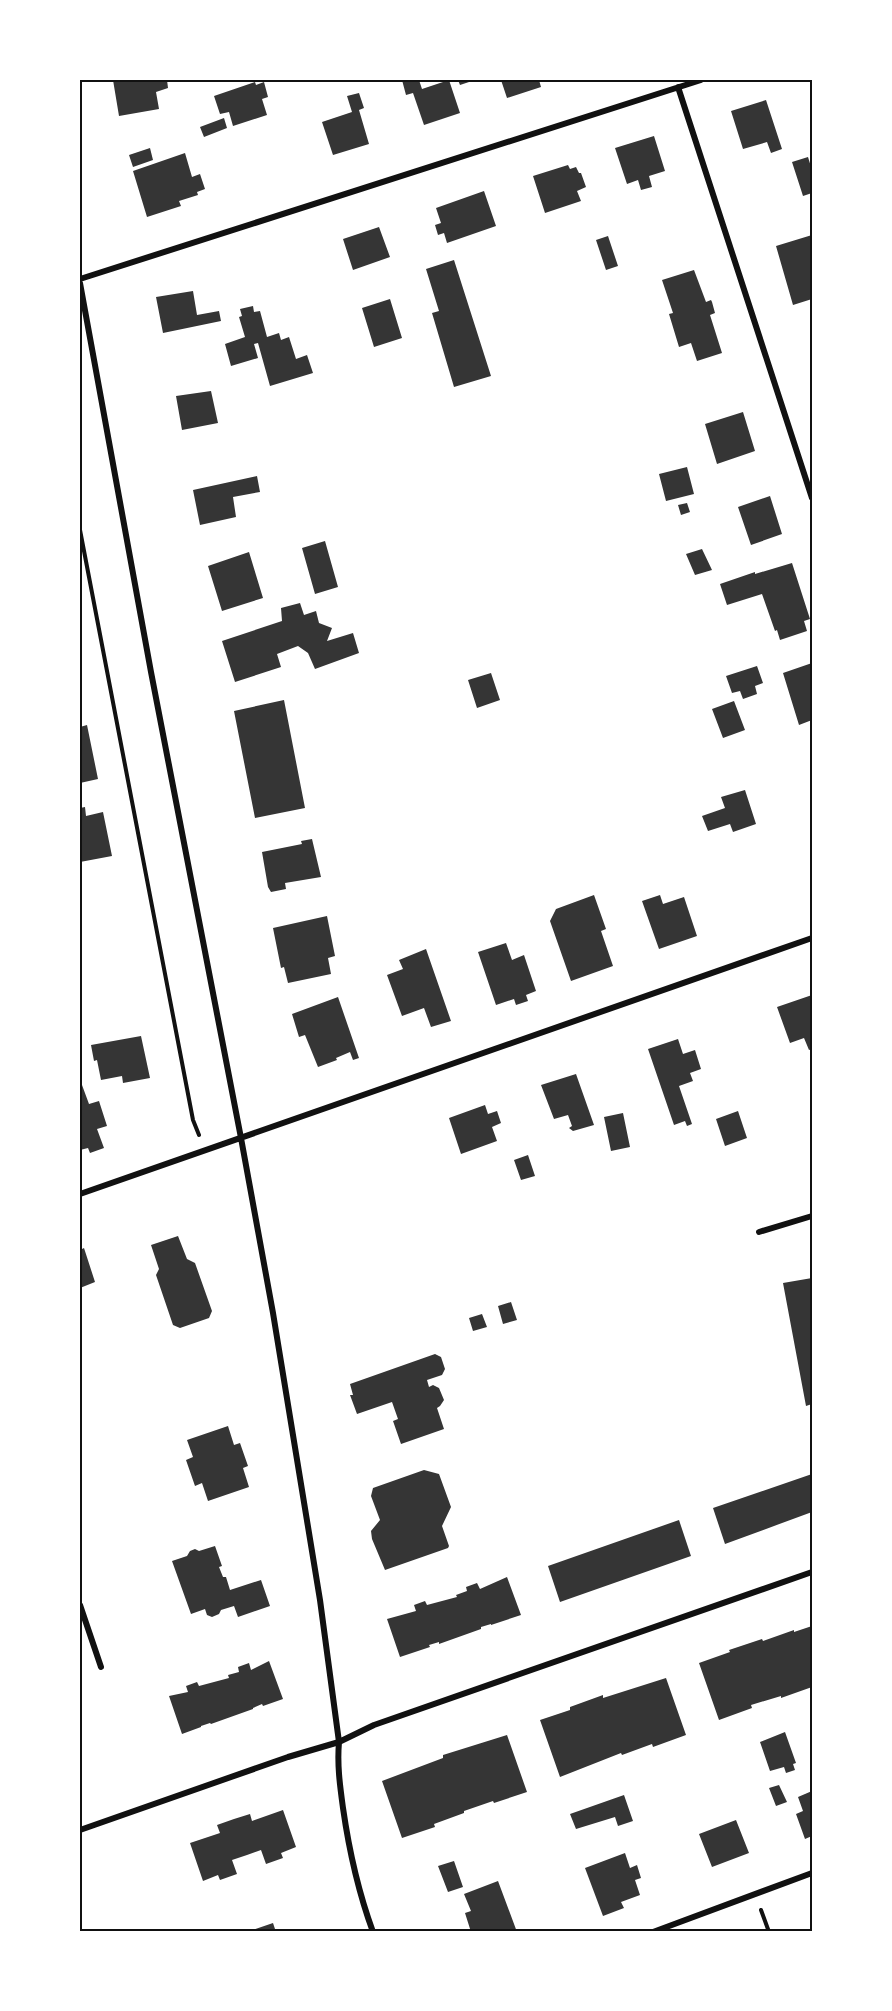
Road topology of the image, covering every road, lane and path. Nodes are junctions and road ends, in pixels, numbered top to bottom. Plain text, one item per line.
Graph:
1 (701, 80) edge
2 (678, 87) junction
3 (80, 281) edge
4 (813, 498) edge
5 (80, 530) edge
6 (813, 938) edge
7 (242, 1138) junction
8 (205, 1151) junction
9 (80, 1194) edge
10 (813, 1216) edge
11 (759, 1232) dead end
12 (813, 1572) edge
13 (80, 1605) edge
14 (101, 1667) dead end
15 (339, 1743) junction
16 (80, 1830) edge
17 (813, 1874) edge
18 (373, 1932) edge
19 (652, 1932) edge

1 - 2 street
2 - 3 street
2 - 4 street
3 - 7 street
5 - 8 path
6 - 7 street
7 - 8 street
7 - 15 street
8 - 9 street
10 - 11 street
12 - 15 street
13 - 14 street
15 - 16 street
15 - 18 street
17 - 19 street

